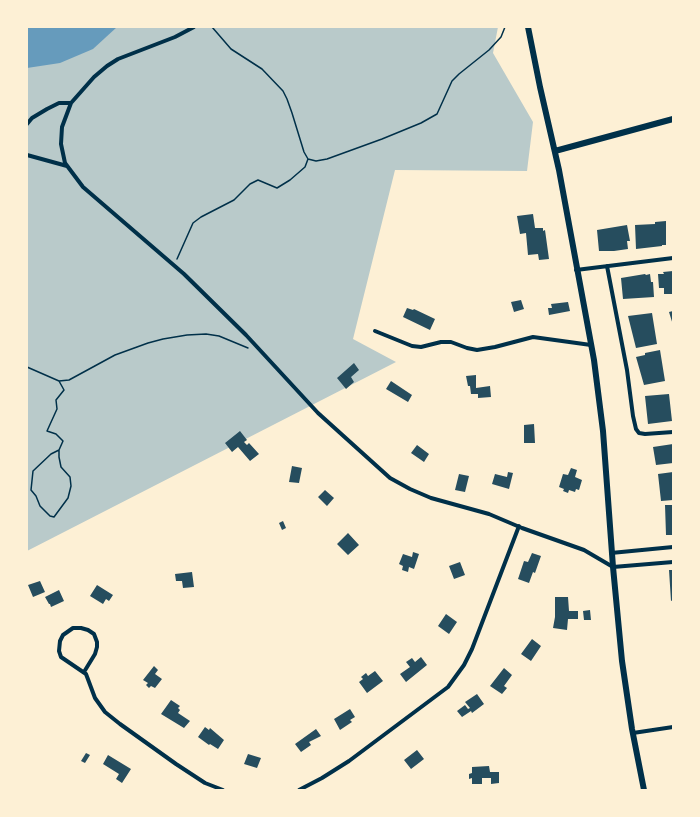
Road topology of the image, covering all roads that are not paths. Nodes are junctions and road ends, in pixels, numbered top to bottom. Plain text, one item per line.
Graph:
1 (194, 27) edge
2 (528, 27) edge
3 (70, 103) junction
4 (673, 119) edge
5 (27, 124) edge
6 (555, 151) junction
7 (27, 155) edge
8 (67, 166) junction
9 (673, 258) edge
10 (607, 266) junction
11 (576, 270) junction
12 (375, 330) dead end
13 (591, 345) junction
14 (673, 432) edge
15 (519, 526) junction
16 (673, 547) edge
17 (611, 553) junction
18 (673, 562) edge
19 (612, 567) junction
20 (84, 672) junction
21 (673, 728) edge
22 (633, 733) junction
23 (223, 790) edge
24 (299, 790) edge
25 (644, 790) edge

1 - 3 street
2 - 6 main road
3 - 5 street
3 - 8 street
4 - 6 main road
6 - 11 main road
7 - 8 street
8 - 15 street
9 - 10 street
10 - 11 street
10 - 14 street
11 - 13 main road
12 - 13 street
13 - 17 main road
15 - 19 street
15 - 24 street
16 - 17 street
17 - 19 main road
18 - 19 street
19 - 22 main road
20 - 20 street
20 - 23 street
21 - 22 street
22 - 25 main road

